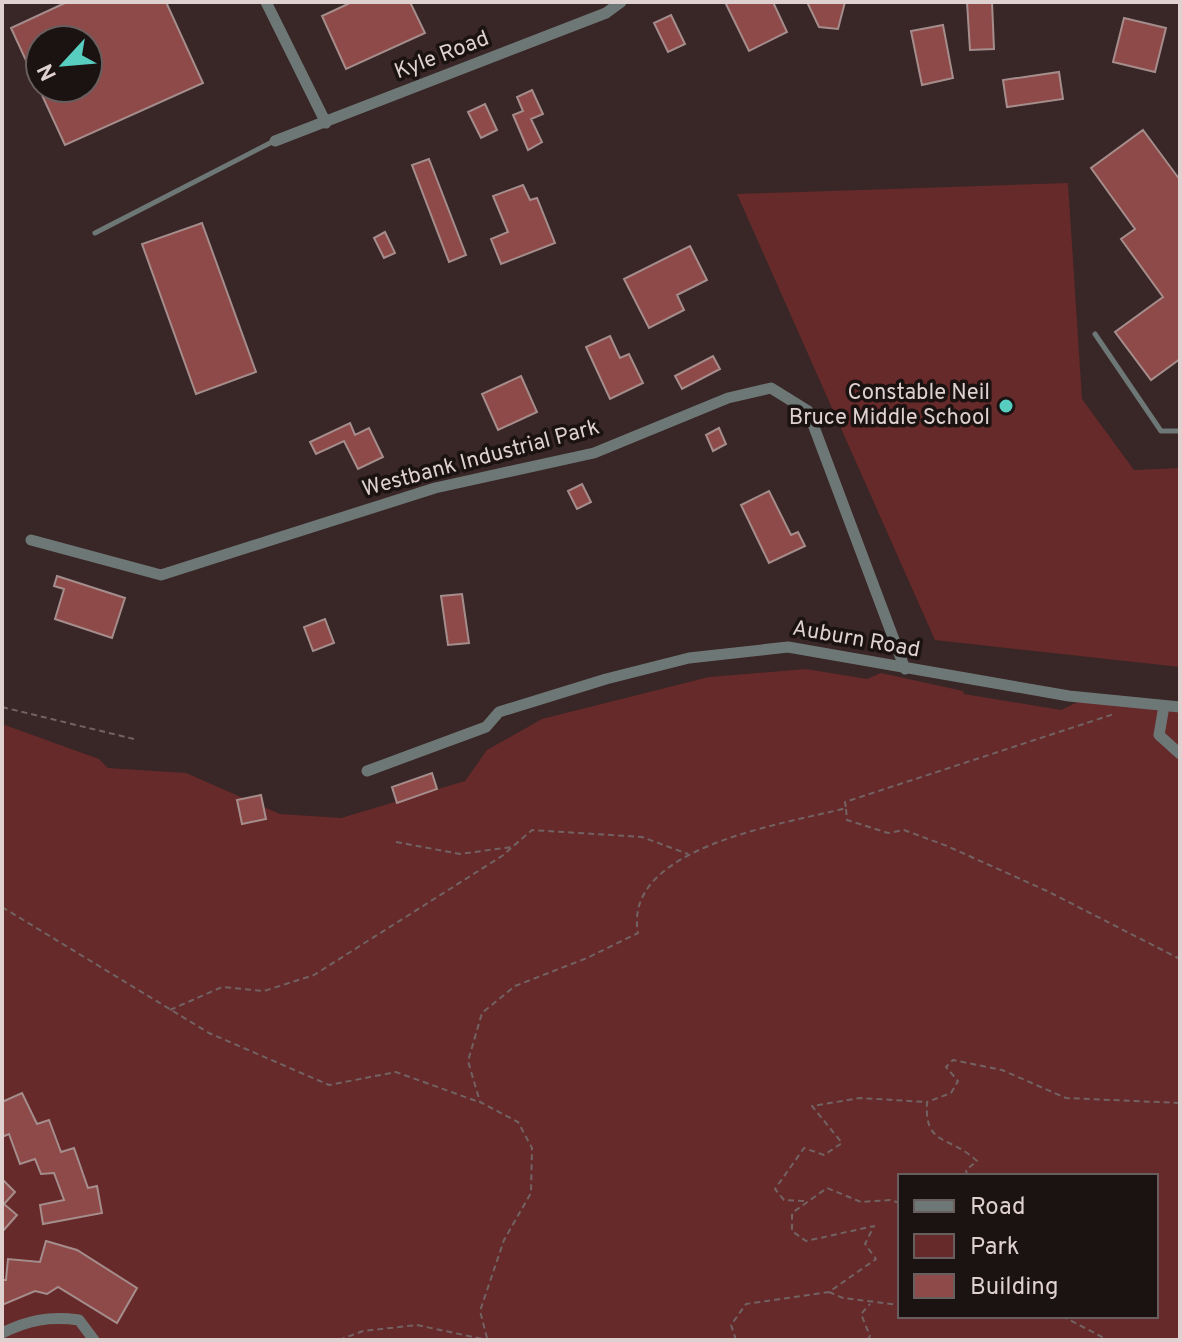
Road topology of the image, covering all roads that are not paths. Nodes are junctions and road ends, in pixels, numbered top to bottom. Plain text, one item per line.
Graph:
1 (266, 2) edge
2 (621, 2) edge
3 (326, 123) junction
4 (275, 141) joint
5 (95, 233) dead end
6 (1095, 334) dead end
7 (1180, 431) edge
8 (31, 540) dead end
9 (905, 669) junction
10 (1164, 706) junction
11 (1180, 707) edge
12 (1180, 754) edge
13 (367, 771) dead end
14 (2, 1333) edge
15 (94, 1340) edge

1 - 3 street
2 - 3 street, Kyle Road
3 - 4 street, Kyle Road
4 - 5 lane
6 - 7 lane
8 - 9 street, Westbank Industrial Park
9 - 10 street, Auburn Road
9 - 13 street, Auburn Road
10 - 11 street, Auburn Road
10 - 12 street
14 - 15 street

